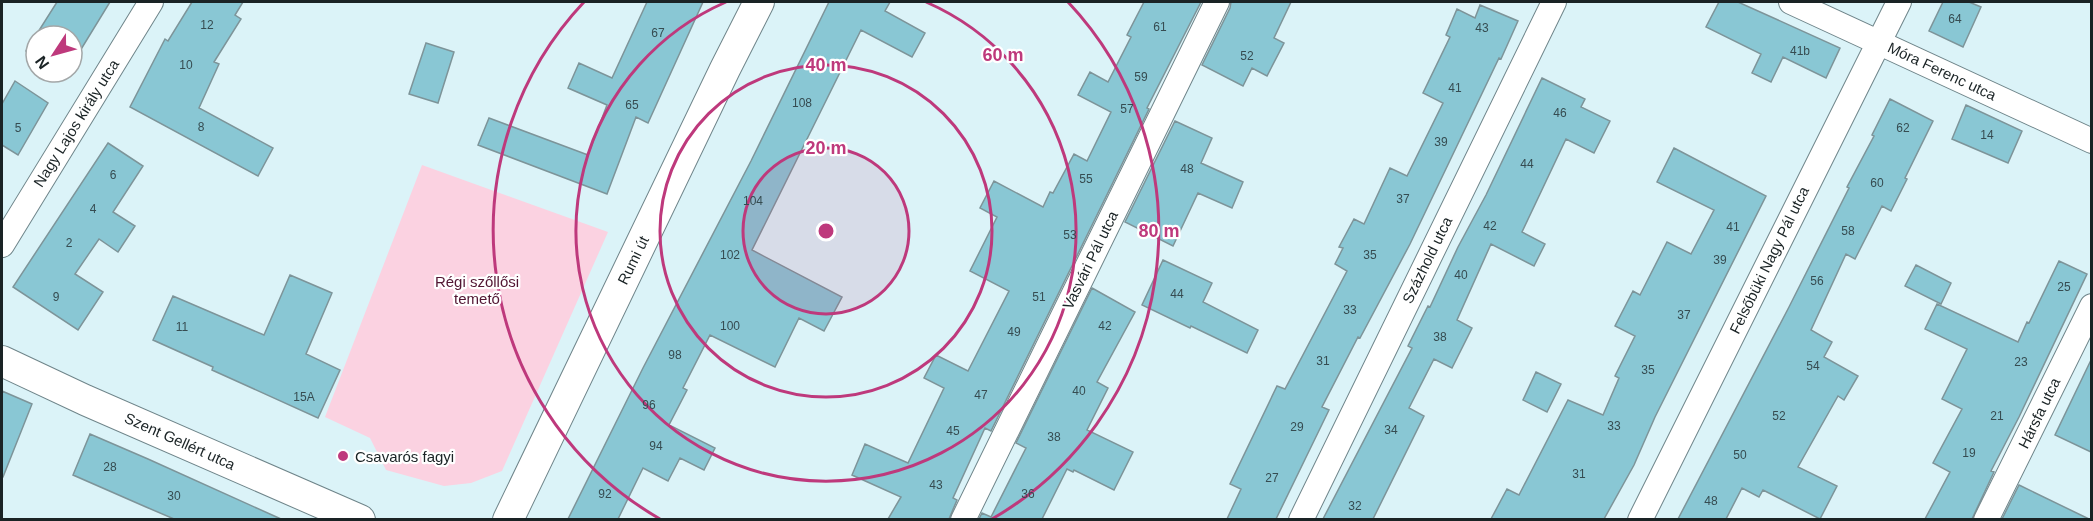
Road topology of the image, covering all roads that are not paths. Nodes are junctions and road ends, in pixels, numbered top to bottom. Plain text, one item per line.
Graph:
1 (151, 2) edge
2 (759, 2) edge
3 (1217, 2) edge
4 (1554, 2) edge
5 (1791, 2) edge
6 (1899, 2) edge
7 (1878, 41) junction
8 (2091, 141) edge
9 (2, 245) edge
10 (2091, 306) edge
11 (2, 361) edge
12 (360, 519) edge
13 (508, 519) edge
14 (963, 519) edge
15 (1301, 519) edge
16 (1640, 519) edge
17 (1986, 519) edge

1 - 9 street, Nagy Lajos király utca
2 - 13 street, Rumi út
3 - 14 street, Vasvári Pál utca
4 - 15 street, Százhold utca
5 - 7 street, Móra Ferenc utca
6 - 7 street, Felsőbüki Nagy Pál utca
7 - 8 street, Móra Ferenc utca
7 - 16 street, Felsőbüki Nagy Pál utca
10 - 17 street, Hársfa utca
11 - 12 street, Szent Gellért utca

